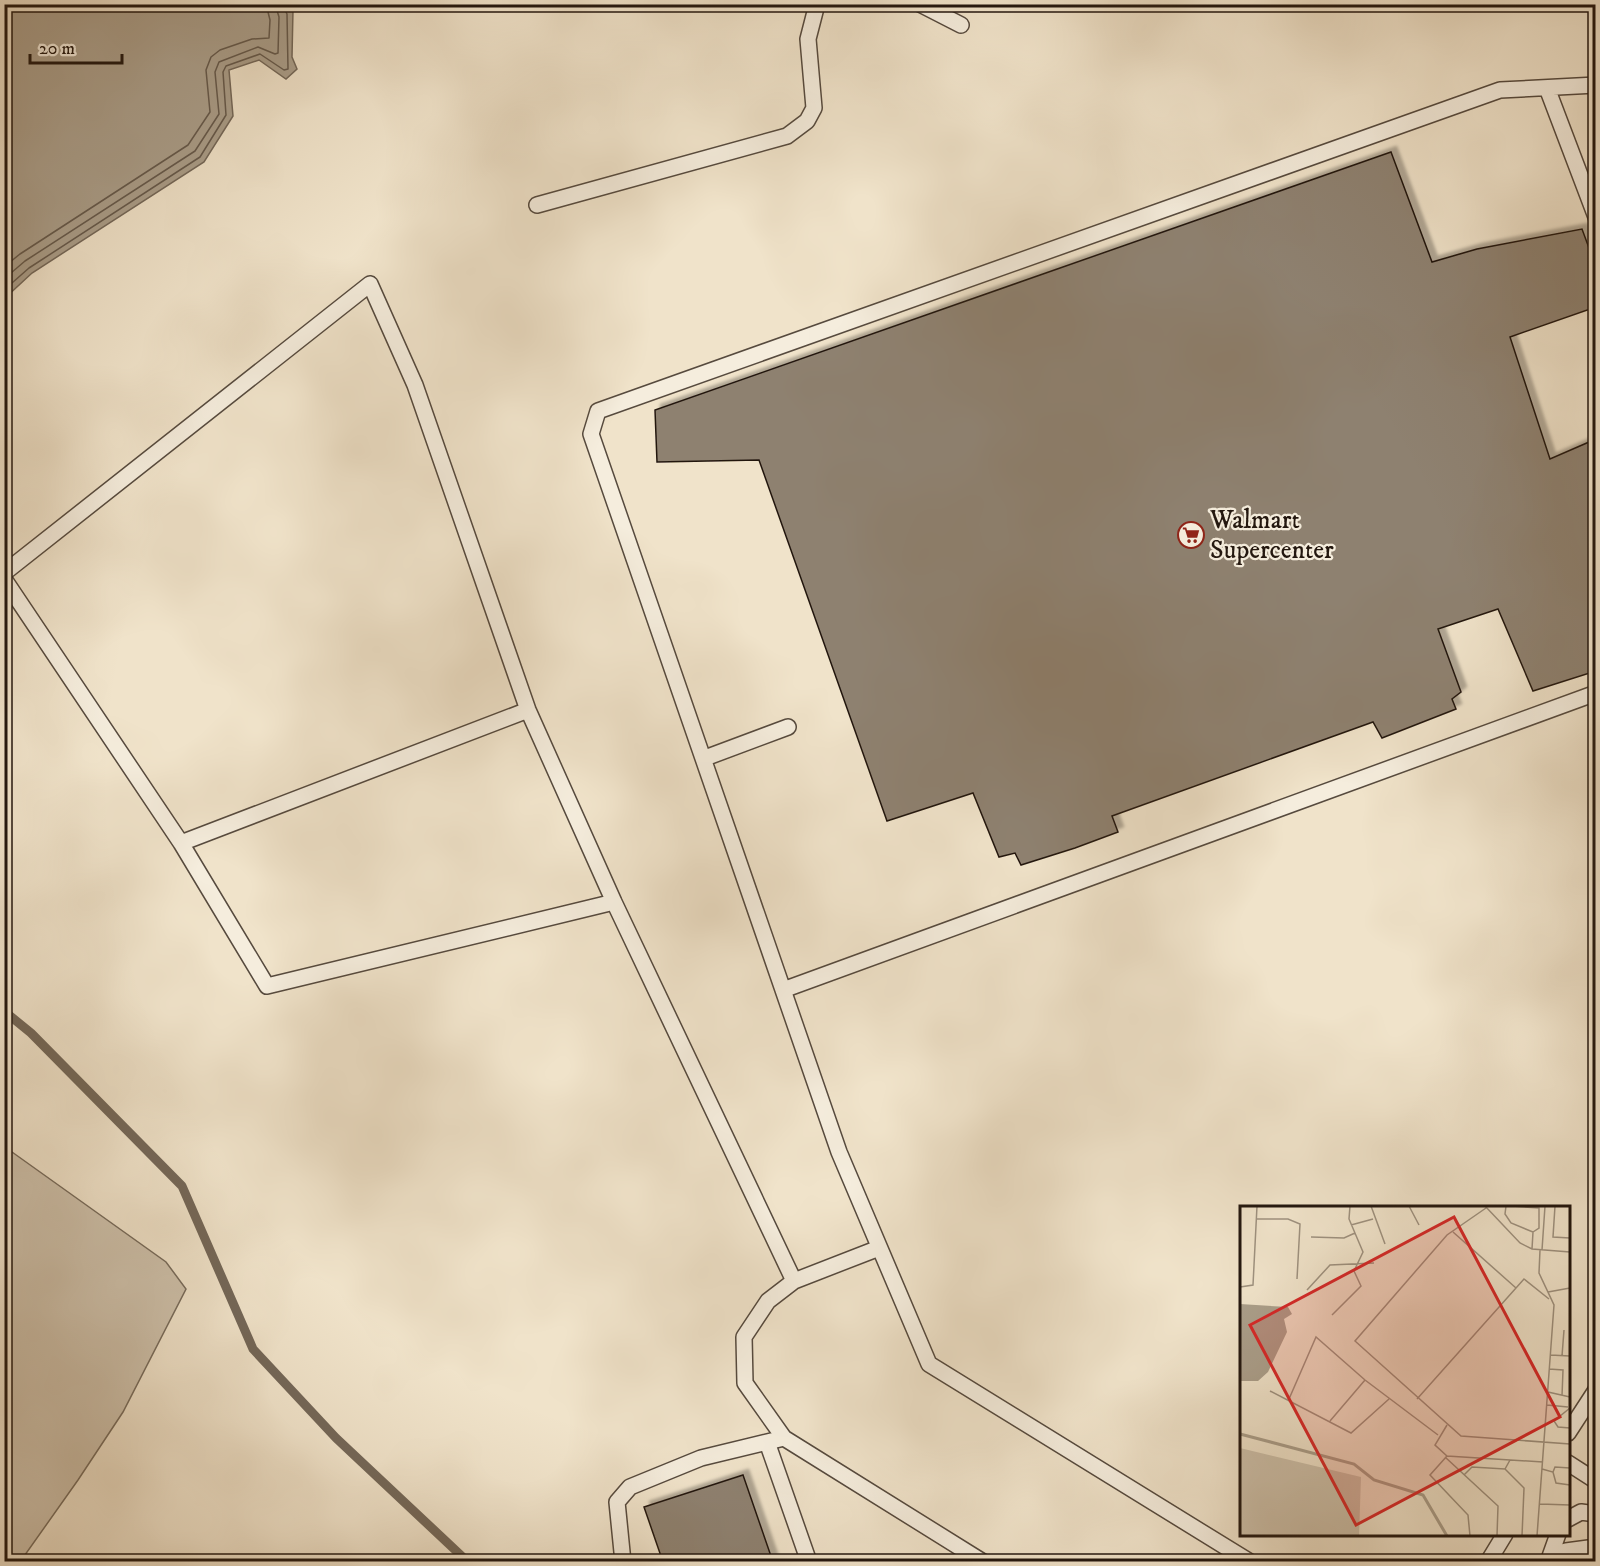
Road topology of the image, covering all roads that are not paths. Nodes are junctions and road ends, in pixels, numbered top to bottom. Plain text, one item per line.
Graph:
1 (817, 4) edge
2 (920, 4) edge
3 (961, 25) dead end
4 (1596, 85) edge
5 (1547, 88) junction
6 (537, 205) dead end
7 (1596, 217) edge
8 (4, 573) edge
9 (4, 579) edge
10 (1596, 693) edge
11 (528, 710) junction
12 (788, 727) dead end
13 (705, 758) junction
14 (180, 843) junction
15 (614, 902) junction
16 (783, 990) junction
17 (879, 1248) junction
18 (794, 1281) junction
19 (1596, 1390) edge
20 (1570, 1431) edge
21 (784, 1438) junction
22 (767, 1442) junction
23 (1570, 1464) edge
24 (1596, 1481) edge
25 (1596, 1514) edge
26 (1570, 1518) edge
27 (1504, 1536) edge
28 (1556, 1536) edge
29 (1596, 1546) edge
30 (623, 1562) edge
31 (808, 1562) edge
32 (983, 1562) edge
33 (1250, 1562) edge
34 (1488, 1562) edge
35 (1548, 1562) edge
36 (1556, 1562) edge

1 - 6 lane
2 - 3 lane
4 - 5 lane
5 - 7 lane
5 - 13 lane
8 - 11 lane
9 - 14 lane
10 - 16 lane
11 - 14 lane
11 - 15 lane
12 - 13 lane
13 - 16 lane
14 - 15 lane
15 - 18 lane
16 - 17 lane
17 - 18 lane
17 - 33 lane
18 - 21 lane
19 - 20 lane
21 - 22 lane
21 - 32 lane
22 - 30 lane
22 - 31 lane
23 - 24 lane
25 - 26 lane
27 - 34 lane
28 - 35 lane
29 - 36 lane

